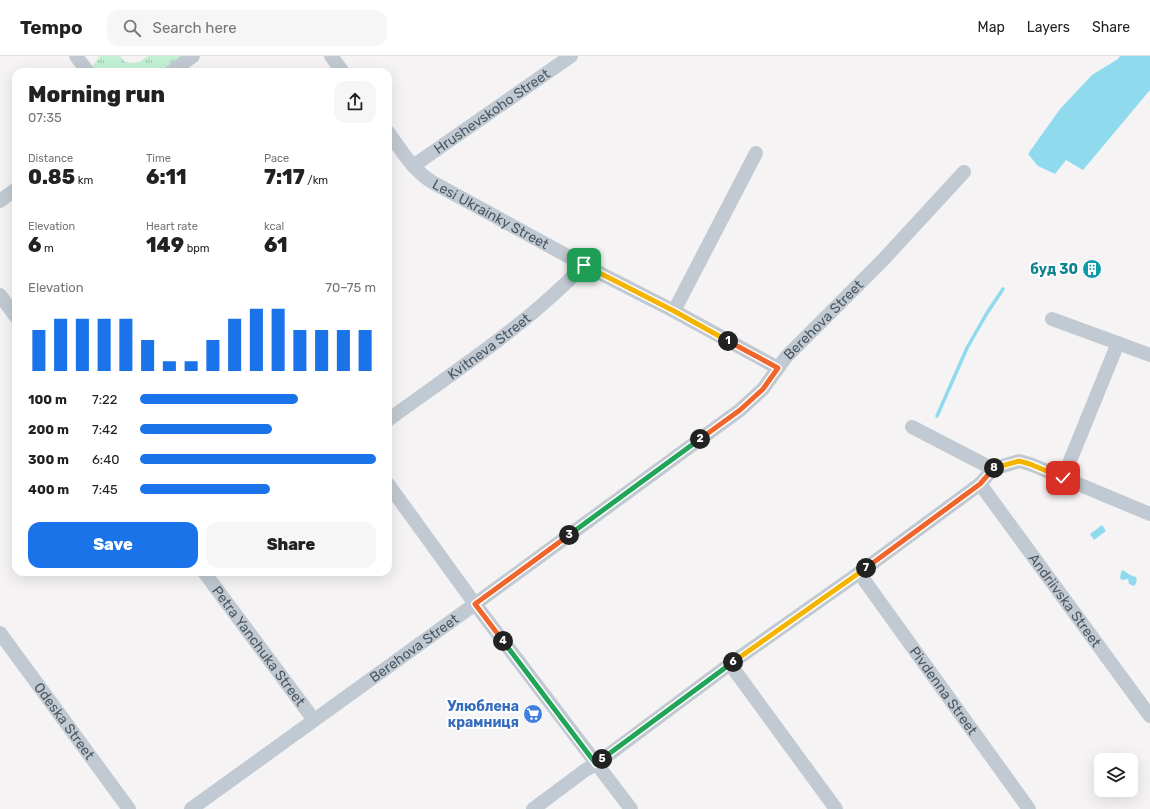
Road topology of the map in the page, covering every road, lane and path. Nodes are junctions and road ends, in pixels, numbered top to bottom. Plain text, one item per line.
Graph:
1 (76, 56) edge
2 (193, 56) edge
3 (332, 56) edge
4 (571, 56) edge
5 (85, 68) edge
6 (176, 68) edge
7 (340, 68) edge
8 (392, 137) edge
9 (756, 153) dead end
10 (413, 166) junction
11 (964, 172) dead end
12 (12, 192) edge
13 (0, 201) edge
14 (584, 265) junction
15 (0, 295) edge
16 (674, 311) junction
17 (12, 312) edge
18 (1052, 319) dead end
19 (1118, 343) junction
20 (1150, 355) edge
21 (778, 368) junction
22 (392, 417) edge
23 (912, 427) dead end
24 (993, 469) junction
25 (1063, 478) junction
26 (980, 484) junction
27 (392, 490) edge
28 (1150, 514) edge
29 (859, 573) junction
30 (207, 576) edge
31 (475, 604) junction
32 (0, 633) edge
33 (730, 664) junction
34 (1150, 716) edge
35 (314, 720) junction
36 (596, 764) junction
37 (130, 809) edge
38 (190, 809) edge
39 (532, 809) edge
40 (631, 809) edge
41 (836, 809) edge
42 (1029, 809) edge

1 - 5 street
2 - 6 street
3 - 7 street
4 - 10 street, Hrushevskoho Street
8 - 10 street, Lesi Ukrainky Street
9 - 16 street
10 - 14 street, Lesi Ukrainky Street
11 - 21 street, Berehova Street
12 - 13 street
14 - 16 street, Lesi Ukrainky Street
14 - 22 street, Kvitneva Street
15 - 17 street
16 - 21 street, Lesi Ukrainky Street
18 - 19 street
19 - 20 street
19 - 25 street
21 - 31 street, Berehova Street
23 - 24 street
24 - 25 street
24 - 26 street
25 - 28 street
26 - 29 street
26 - 34 street, Andriivska Street
27 - 31 street
29 - 33 street
29 - 42 street, Pivdenna Street
30 - 35 street, Petra Yanchuka Street
31 - 35 street, Berehova Street
31 - 36 street
32 - 37 street, Odeska Street
33 - 36 street
33 - 41 street
35 - 38 street, Berehova Street
36 - 39 street
36 - 40 street

